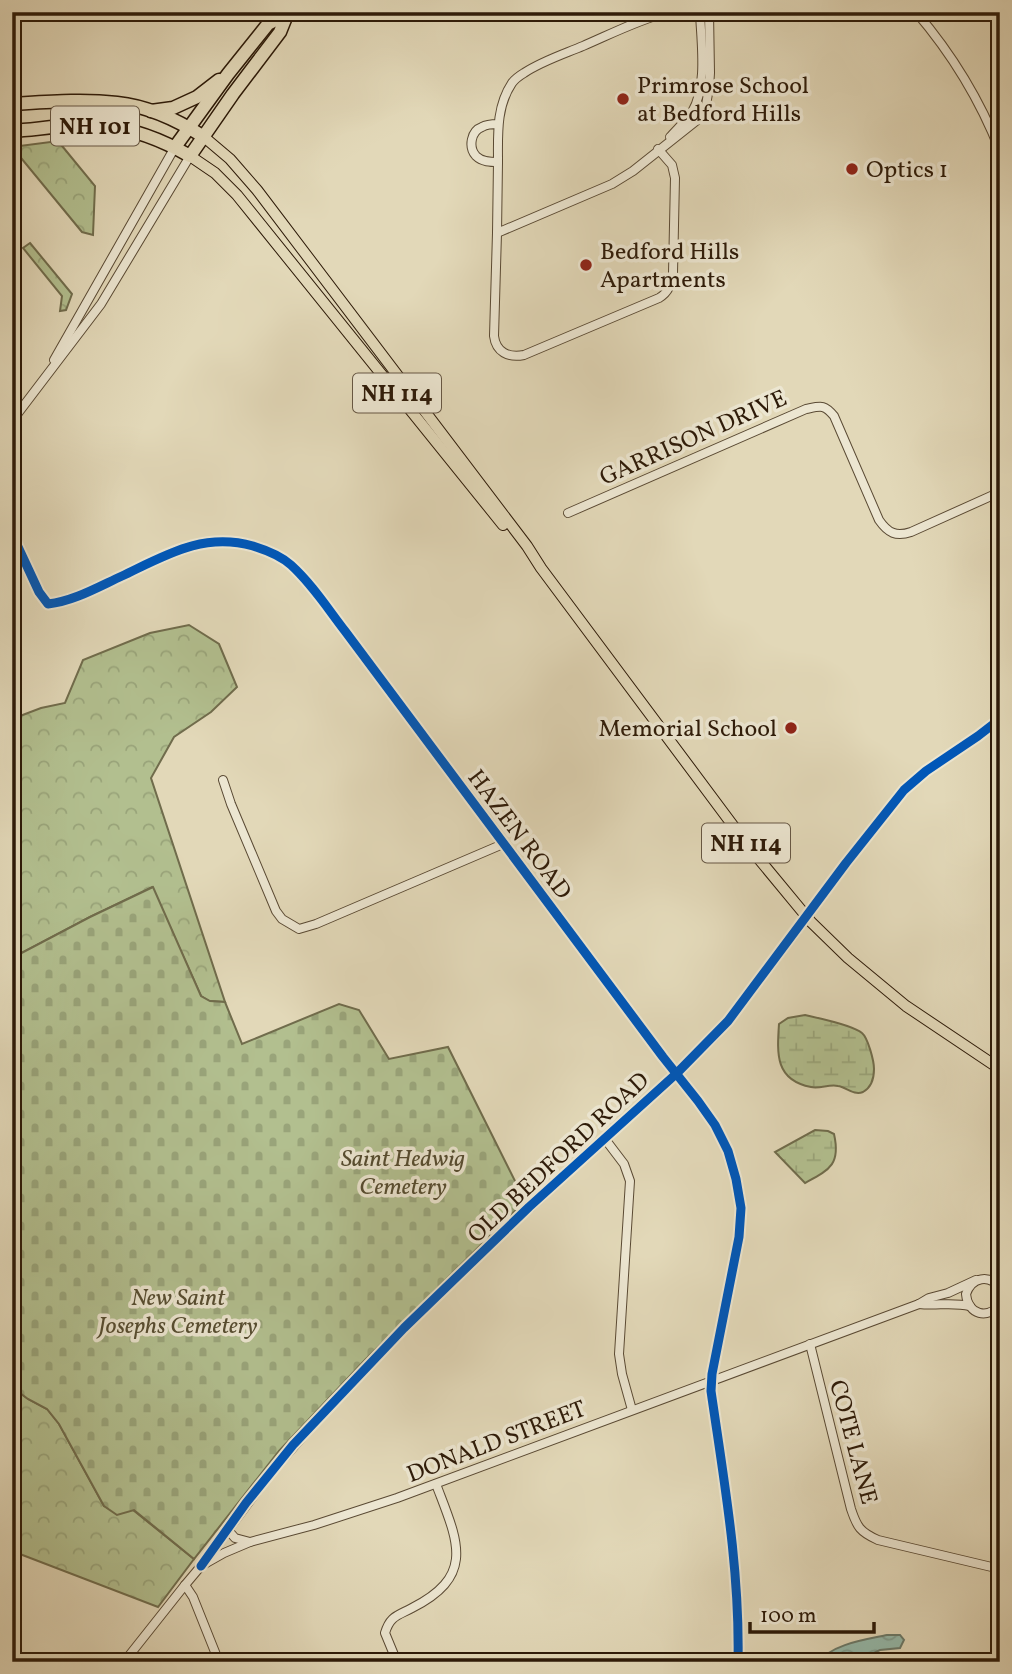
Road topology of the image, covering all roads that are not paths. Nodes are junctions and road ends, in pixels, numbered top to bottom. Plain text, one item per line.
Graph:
1 (632, 12) edge
2 (669, 12) edge
3 (700, 12) edge
4 (709, 12) edge
5 (743, 12) edge
6 (783, 12) edge
7 (916, 12) edge
8 (287, 14) edge
9 (636, 24) junction
10 (228, 74) junction
11 (12, 104) edge
12 (151, 111) junction
13 (498, 124) junction
14 (190, 128) junction
15 (12, 131) edge
16 (204, 136) junction
17 (175, 147) junction
18 (658, 149) junction
19 (1000, 151) edge
20 (190, 156) junction
21 (498, 162) junction
22 (497, 233) junction
23 (46, 375) junction
24 (12, 421) edge
25 (1000, 492) edge
26 (568, 513) dead end
27 (12, 534) edge
28 (541, 568) junction
29 (1000, 719) edge
30 (223, 780) dead end
31 (503, 844) junction
32 (1000, 1069) edge
33 (676, 1074) junction
34 (605, 1139) junction
35 (997, 1275) dead end
36 (979, 1279) junction
37 (1000, 1288) edge
38 (919, 1304) junction
39 (1000, 1304) edge
40 (970, 1306) junction
41 (810, 1344) junction
42 (712, 1381) junction
43 (632, 1410) junction
44 (436, 1484) junction
45 (227, 1529) junction
46 (250, 1542) junction
47 (201, 1566) junction
48 (1000, 1569) edge
49 (185, 1585) junction
50 (124, 1662) edge
51 (219, 1662) edge
52 (397, 1662) edge
53 (738, 1662) edge

1 - 9 street
2 - 9 street
3 - 18 street
4 - 18 street
5 - 6 street
7 - 19 street
8 - 10 highway, NH 101
8 - 16 highway, NH 101
9 - 13 street
10 - 12 highway, NH 101
10 - 14 highway
11 - 12 highway, NH 101
12 - 14 highway
13 - 21 street
13 - 21 street
14 - 16 highway
14 - 17 highway
15 - 17 highway, NH 101
16 - 20 highway, NH 101
16 - 28 main road, NH 114
17 - 20 highway, NH 101
17 - 23 street
18 - 22 street
18 - 22 street
20 - 23 street
20 - 28 main road, NH 114
21 - 22 street
23 - 24 street
25 - 26 street, GARRISON DRIVE
27 - 31 street, HAZEN ROAD
28 - 32 main road, NH 114
29 - 33 street, OLD BEDFORD ROAD, bridge
30 - 31 street
31 - 33 street, HAZEN ROAD
33 - 34 street, OLD BEDFORD ROAD
33 - 42 street, HAZEN ROAD
34 - 43 street
34 - 45 street, OLD BEDFORD ROAD
35 - 36 street, DONALD STREET
36 - 37 street
36 - 38 street, DONALD STREET
36 - 40 street
38 - 40 street, DONALD STREET
38 - 41 street, DONALD STREET
39 - 40 street, DONALD STREET
41 - 42 street, DONALD STREET
41 - 48 street, COTE LANE
42 - 43 street, DONALD STREET
42 - 53 street, HAZEN ROAD
43 - 44 street, DONALD STREET
44 - 46 street, DONALD STREET
44 - 52 street
45 - 46 street
45 - 47 street, OLD BEDFORD ROAD
46 - 47 street, DONALD STREET
47 - 49 street, DONALD STREET
49 - 50 street, DONALD STREET
49 - 51 street

